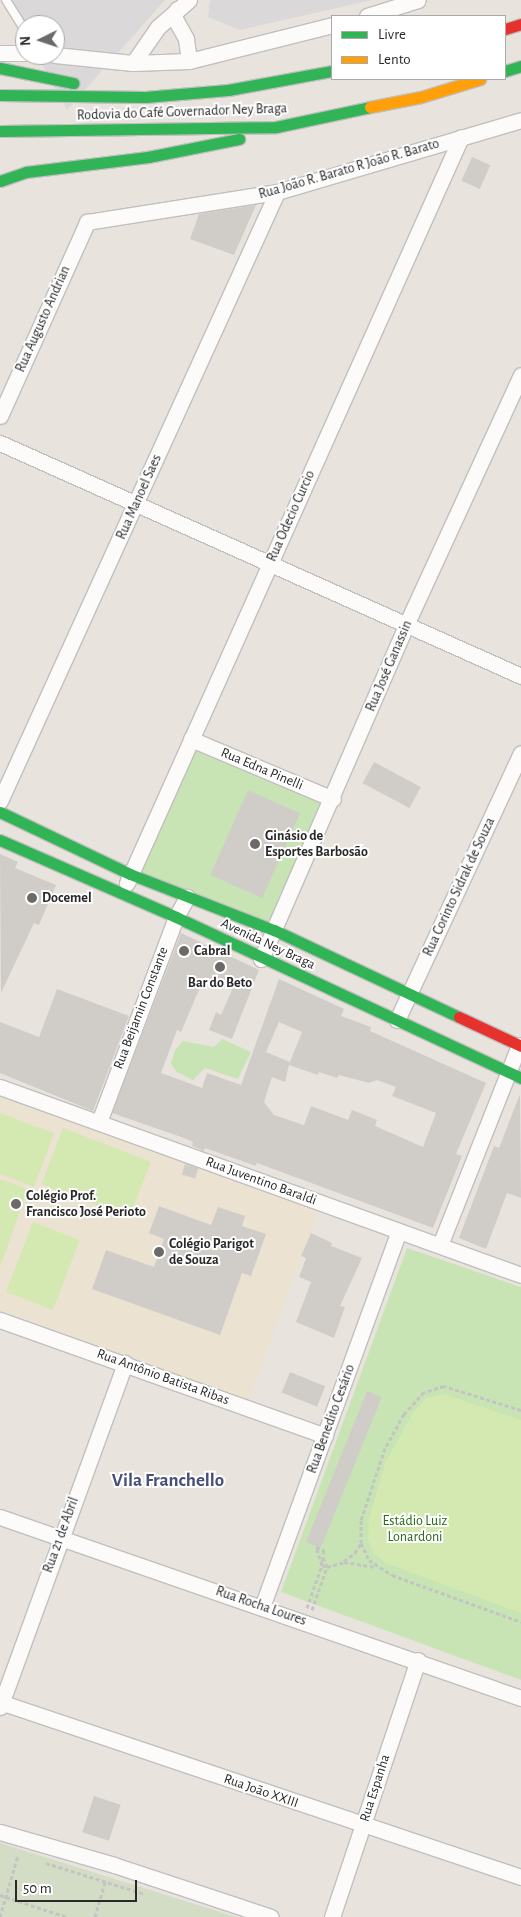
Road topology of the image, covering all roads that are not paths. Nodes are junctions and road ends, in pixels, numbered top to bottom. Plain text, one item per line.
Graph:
1 (6, 0) edge
2 (418, 0) edge
3 (183, 5) edge
4 (15, 15) edge
5 (370, 15) edge
6 (521, 24) edge
7 (331, 25) edge
8 (506, 29) edge
9 (0, 53) edge
10 (15, 53) edge
11 (65, 56) edge
12 (189, 61) junction
13 (133, 63) junction
14 (521, 66) edge
15 (0, 68) edge
16 (331, 71) edge
17 (506, 71) edge
18 (477, 80) edge
19 (0, 95) edge
20 (146, 97) junction
21 (521, 120) edge
22 (276, 127) junction
23 (0, 131) edge
24 (461, 138) junction
25 (0, 181) edge
26 (276, 192) junction
27 (87, 222) joint
28 (521, 375) edge
29 (0, 416) edge
30 (0, 442) edge
31 (136, 504) junction
32 (270, 563) junction
33 (406, 625) junction
34 (521, 676) edge
35 (191, 739) junction
36 (521, 753) edge
37 (333, 798) junction
38 (0, 801) edge
39 (0, 812) edge
40 (0, 840) edge
41 (130, 874) junction
42 (122, 896) junction
43 (187, 897) junction
44 (176, 917) junction
45 (274, 930) junction
46 (261, 958) junction
47 (410, 993) junction
48 (397, 1020) junction
49 (520, 1046) edge
50 (515, 1075) edge
51 (0, 1087) edge
52 (99, 1122) junction
53 (399, 1232) junction
54 (440, 1245) junction
55 (521, 1275) edge
56 (0, 1320) edge
57 (125, 1363) junction
58 (325, 1436) junction
59 (0, 1516) edge
60 (59, 1538) junction
61 (262, 1607) junction
62 (418, 1660) junction
63 (521, 1698) edge
64 (0, 1704) edge
65 (362, 1825) junction
66 (0, 1832) edge
67 (521, 1877) edge
68 (271, 1917) edge
69 (332, 1917) edge

1 - 4 lane
2 - 5 street
3 - 12 street
3 - 13 street
6 - 8 main road
7 - 12 street
9 - 10 street
11 - 13 street
12 - 13 street
14 - 17 main road
15 - 20 main road
16 - 20 main road, Rodovia do Café Governador Ney Braga
18 - 22 main road, Rodovia do Café Governador Ney Braga
19 - 20 main road, Rodovia do Café Governador Ney Braga
21 - 24 street, Rua João R. Barato R João R. Barato
22 - 23 main road, Rodovia do Café Governador Ney Braga
22 - 25 main road
24 - 26 street, Rua João R. Barato R João R. Barato
24 - 32 street, Rua Odecio Curcio
26 - 27 street, Rua João R. Barato R João R. Barato
26 - 31 street, Rua Manoel Saes
27 - 29 street, Rua Augusto Andrian
28 - 33 street, Rua José Ganassin
30 - 31 street
31 - 32 street
31 - 38 street, Rua Manoel Saes
32 - 33 street
32 - 35 street, Rua Odecio Curcio
33 - 34 street
33 - 37 street, Rua José Ganassin
35 - 37 street, Rua Edna Pinelli
35 - 41 street, Rua Odecio Curcio
36 - 47 street, Rua Corinto Sidrak de Souza
37 - 45 street, Rua José Ganassin
39 - 41 main road, Avenida Ney Braga
40 - 42 main road, Avenida Ney Braga
41 - 42 street, Rua Odecio Curcio
41 - 43 main road, Avenida Ney Braga
42 - 44 main road, Avenida Ney Braga
43 - 44 street, Rua Beijamin Constante
43 - 45 main road, Avenida Ney Braga
44 - 46 main road, Avenida Ney Braga
44 - 52 street, Rua Beijamin Constante
45 - 46 street, Rua José Ganassin
45 - 47 main road, Avenida Ney Braga
46 - 48 main road, Avenida Ney Braga
47 - 48 street, Rua Corinto Sidrak de Souza
47 - 49 main road, Avenida Ney Braga
48 - 50 main road, Avenida Ney Braga
49 - 50 street
50 - 54 street
51 - 52 street, Rua Juventino Baraldi
52 - 53 street, Rua Juventino Baraldi
53 - 54 street, Rua Juventino Baraldi
53 - 58 street, Rua Benedito Cesário
54 - 55 street, Rua Juventino Baraldi
56 - 57 street, Rua Antônio Batista Ribas
57 - 58 street, Rua Antônio Batista Ribas
57 - 60 street, Rua 21 de Abril
58 - 61 street, Rua Benedito Cesário
59 - 60 street, Rua Rocha Loures
60 - 61 street, Rua Rocha Loures
60 - 64 street, Rua 21 de Abril
61 - 62 street, Rua Rocha Loures
62 - 63 street, Rua Rocha Loures
62 - 65 street, Rua Espanha
64 - 65 street, Rua João XXIII
65 - 67 street, Rua João XXIII
65 - 69 street, Rua Espanha
66 - 68 street

